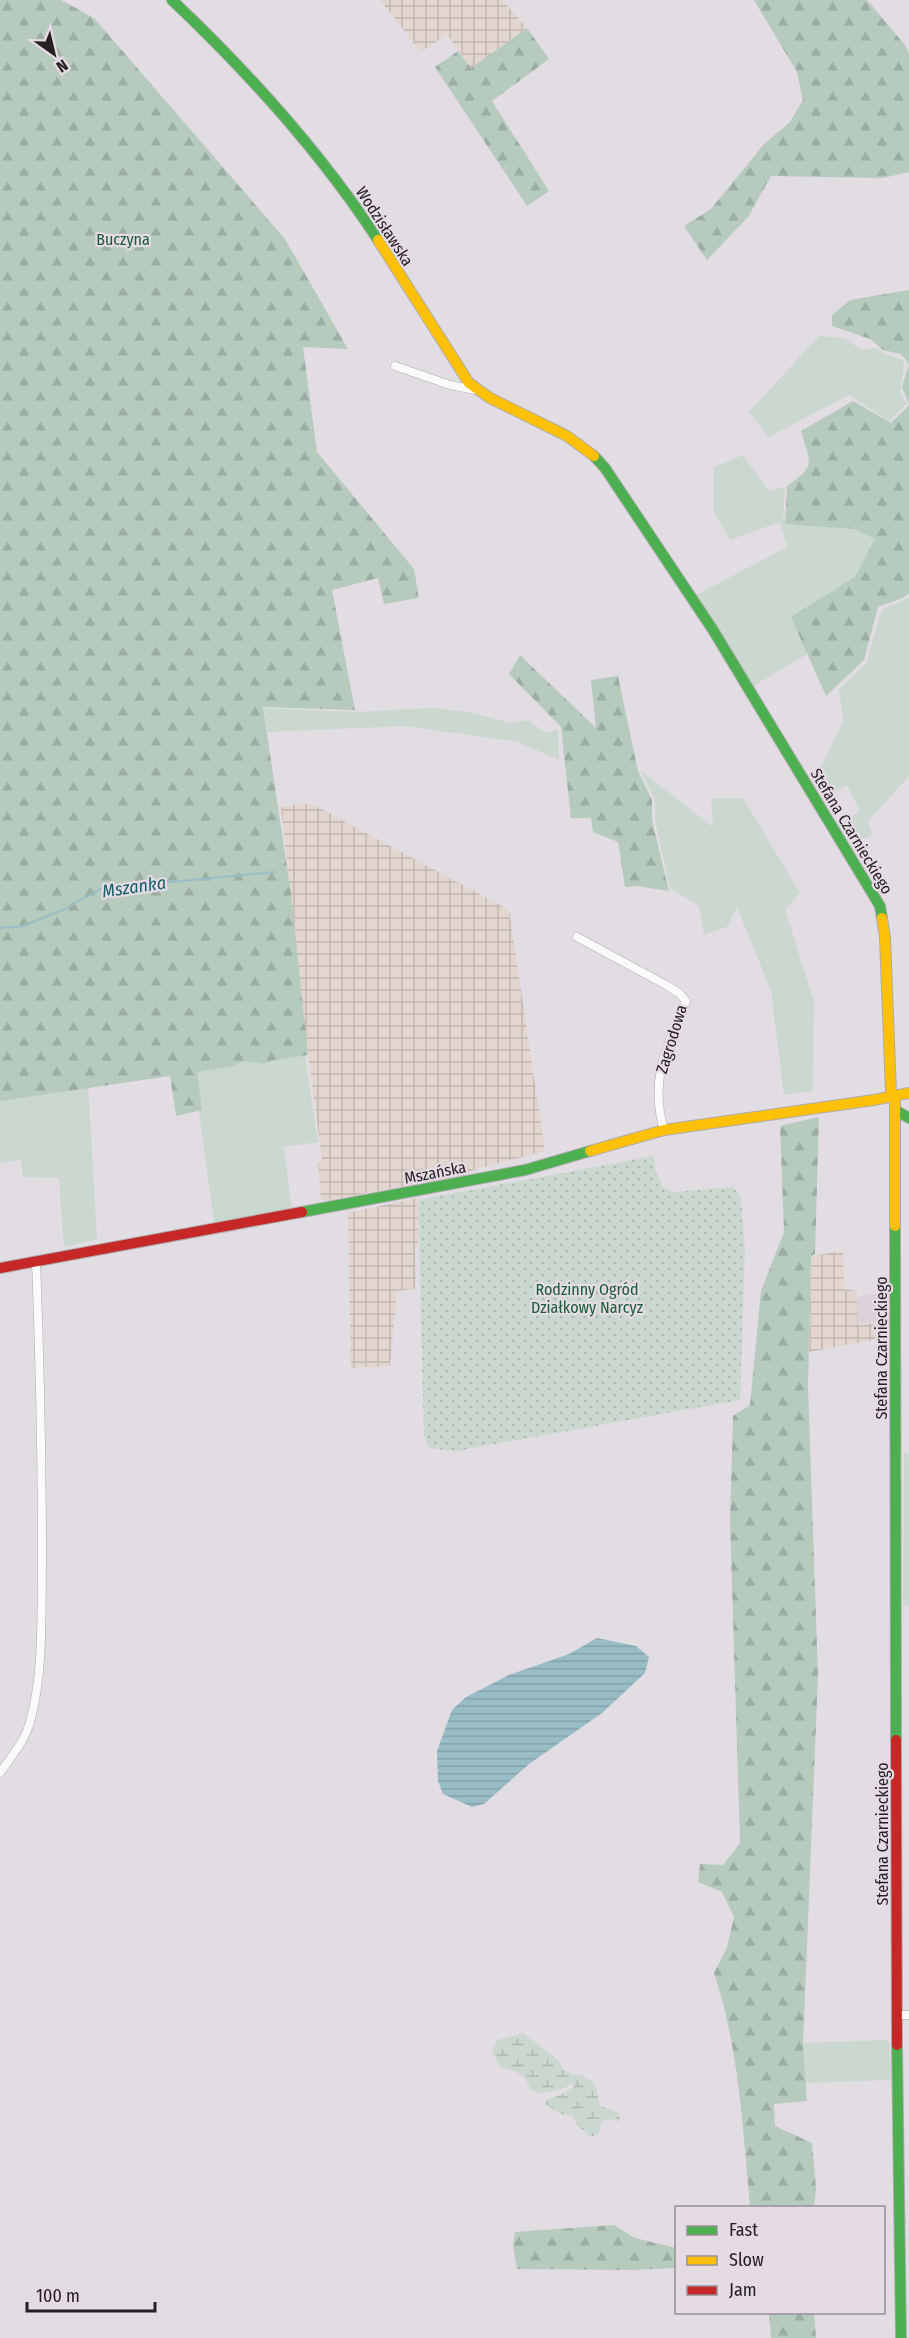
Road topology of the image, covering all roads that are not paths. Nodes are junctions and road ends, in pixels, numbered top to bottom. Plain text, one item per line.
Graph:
1 (175, 1) edge
2 (395, 366) dead end
3 (475, 390) junction
4 (584, 447) joint
5 (577, 937) dead end
6 (909, 1093) edge
7 (893, 1097) junction
8 (895, 1110) junction
9 (909, 1118) edge
10 (664, 1130) junction
11 (36, 1261) junction
12 (0, 1268) edge
13 (0, 1773) edge
14 (903, 2015) edge
15 (902, 2338) edge

1 - 3 street, Wodzisławska
2 - 3 street
3 - 4 street, Wodzisławska
4 - 7 street, Stefana Czarnieckiego
5 - 10 street, Zagrodowa
6 - 7 street, Mszańska
7 - 8 street, Stefana Czarnieckiego
7 - 10 street, Mszańska
8 - 9 street
8 - 14 street, Stefana Czarnieckiego
10 - 11 street, Mszańska
11 - 12 street, Mszańska
11 - 13 street
14 - 15 street, Stefana Czarnieckiego

